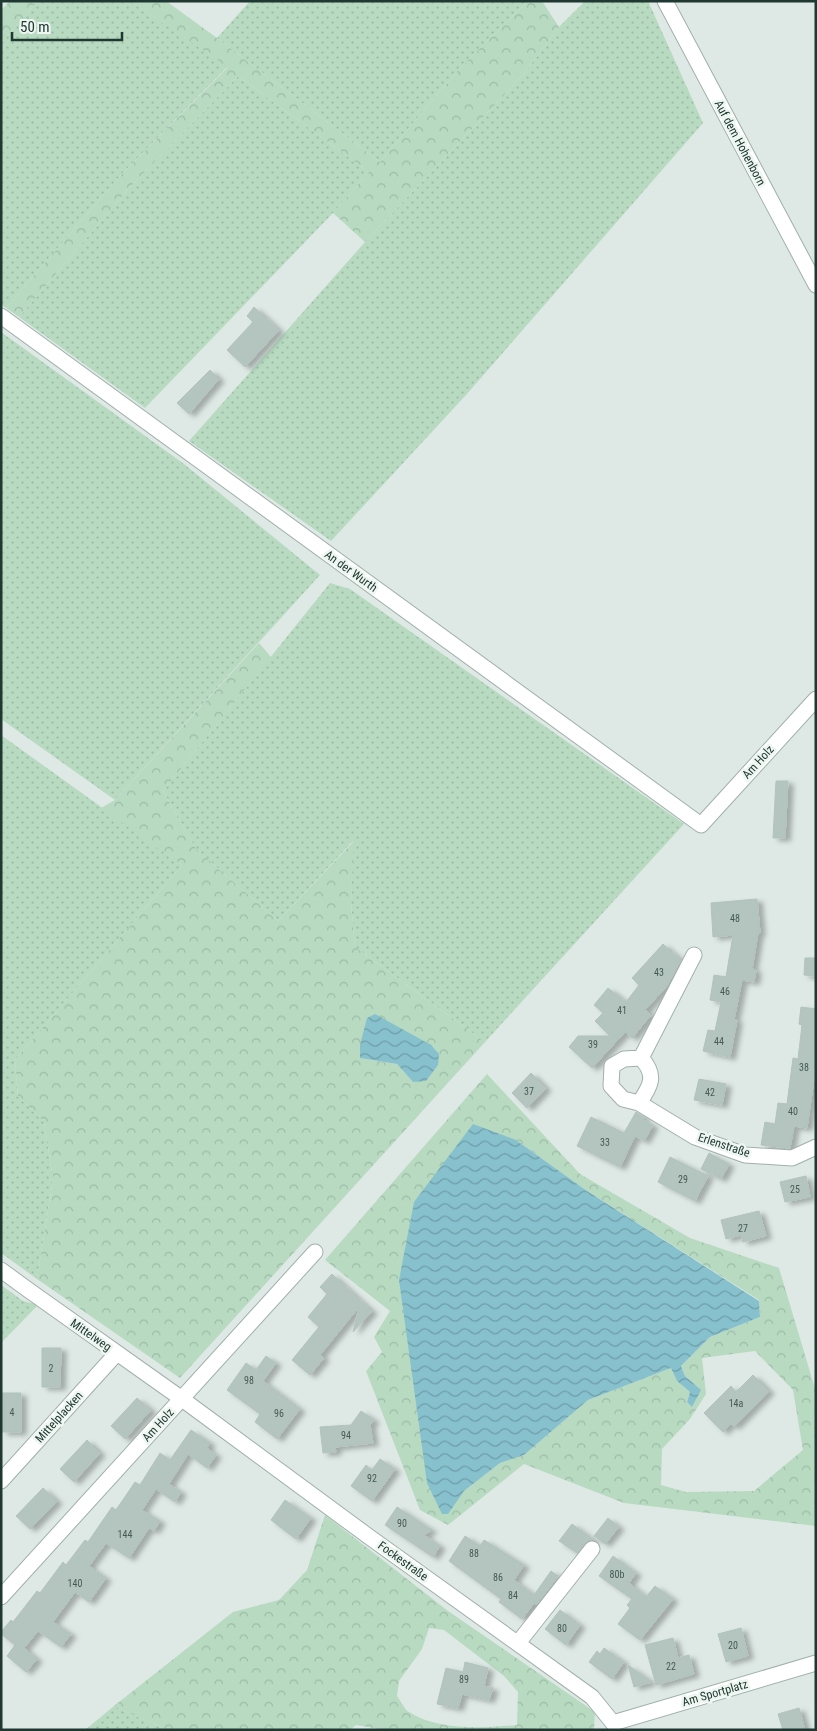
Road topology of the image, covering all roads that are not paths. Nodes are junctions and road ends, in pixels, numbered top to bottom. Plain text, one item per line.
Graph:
1 (665, 1) edge
2 (816, 285) edge
3 (1, 316) edge
4 (816, 699) edge
5 (701, 825) joint
6 (694, 954) dead end
7 (641, 1058) junction
8 (639, 1103) junction
9 (816, 1147) edge
10 (315, 1252) dead end
11 (1, 1270) edge
12 (118, 1353) junction
13 (182, 1399) junction
14 (1, 1482) edge
15 (592, 1549) dead end
16 (1, 1597) edge
17 (518, 1643) junction
18 (816, 1663) edge
19 (613, 1726) edge

1 - 2 street, Auf dem Hohenborn
3 - 5 street, An der Wurth
4 - 5 street, Am Holz
6 - 7 street
7 - 8 street
7 - 8 street, Erlenstraße
8 - 9 street, Erlenstraße
10 - 13 street, Am Holz
11 - 12 street, Mittelweg
12 - 13 street, Mittelweg
12 - 14 street, Mittelplacken
13 - 16 street, Am Holz
13 - 17 street, Fockestraße
15 - 17 street
17 - 19 street, Fockestraße
18 - 19 street, Am Sportplatz

